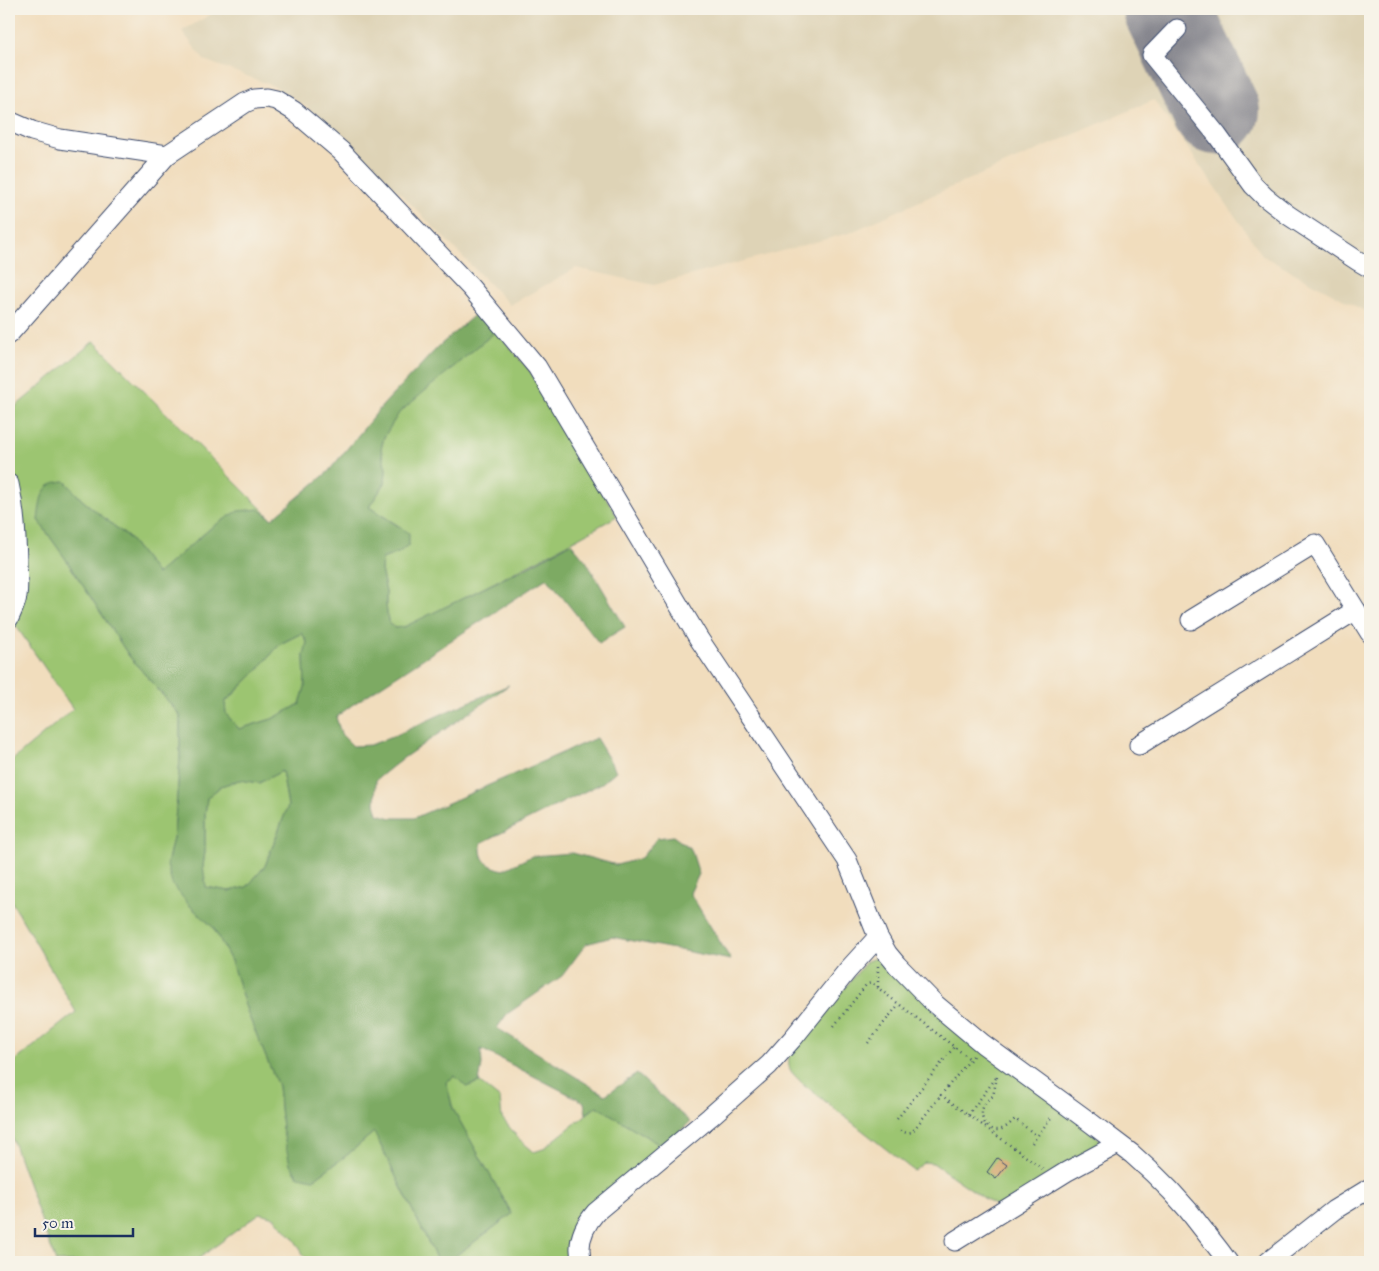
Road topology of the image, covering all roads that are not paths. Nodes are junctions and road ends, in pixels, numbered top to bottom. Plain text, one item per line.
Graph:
1 (1177, 29) dead end
2 (9, 121) edge
3 (167, 155) junction
4 (1370, 268) edge
5 (9, 334) edge
6 (9, 484) edge
7 (1356, 610) junction
8 (9, 618) edge
9 (1191, 620) dead end
10 (1370, 632) edge
11 (1140, 745) dead end
12 (878, 937) junction
13 (1118, 1144) junction
14 (1370, 1188) edge
15 (954, 1241) dead end
16 (582, 1262) edge
17 (1228, 1262) edge
18 (1268, 1262) edge

1 - 4 street
2 - 3 street
3 - 5 street
3 - 12 street
6 - 8 street
7 - 9 street
7 - 10 street
7 - 11 street
12 - 13 street
12 - 16 street
13 - 15 street
13 - 17 street
14 - 18 street

